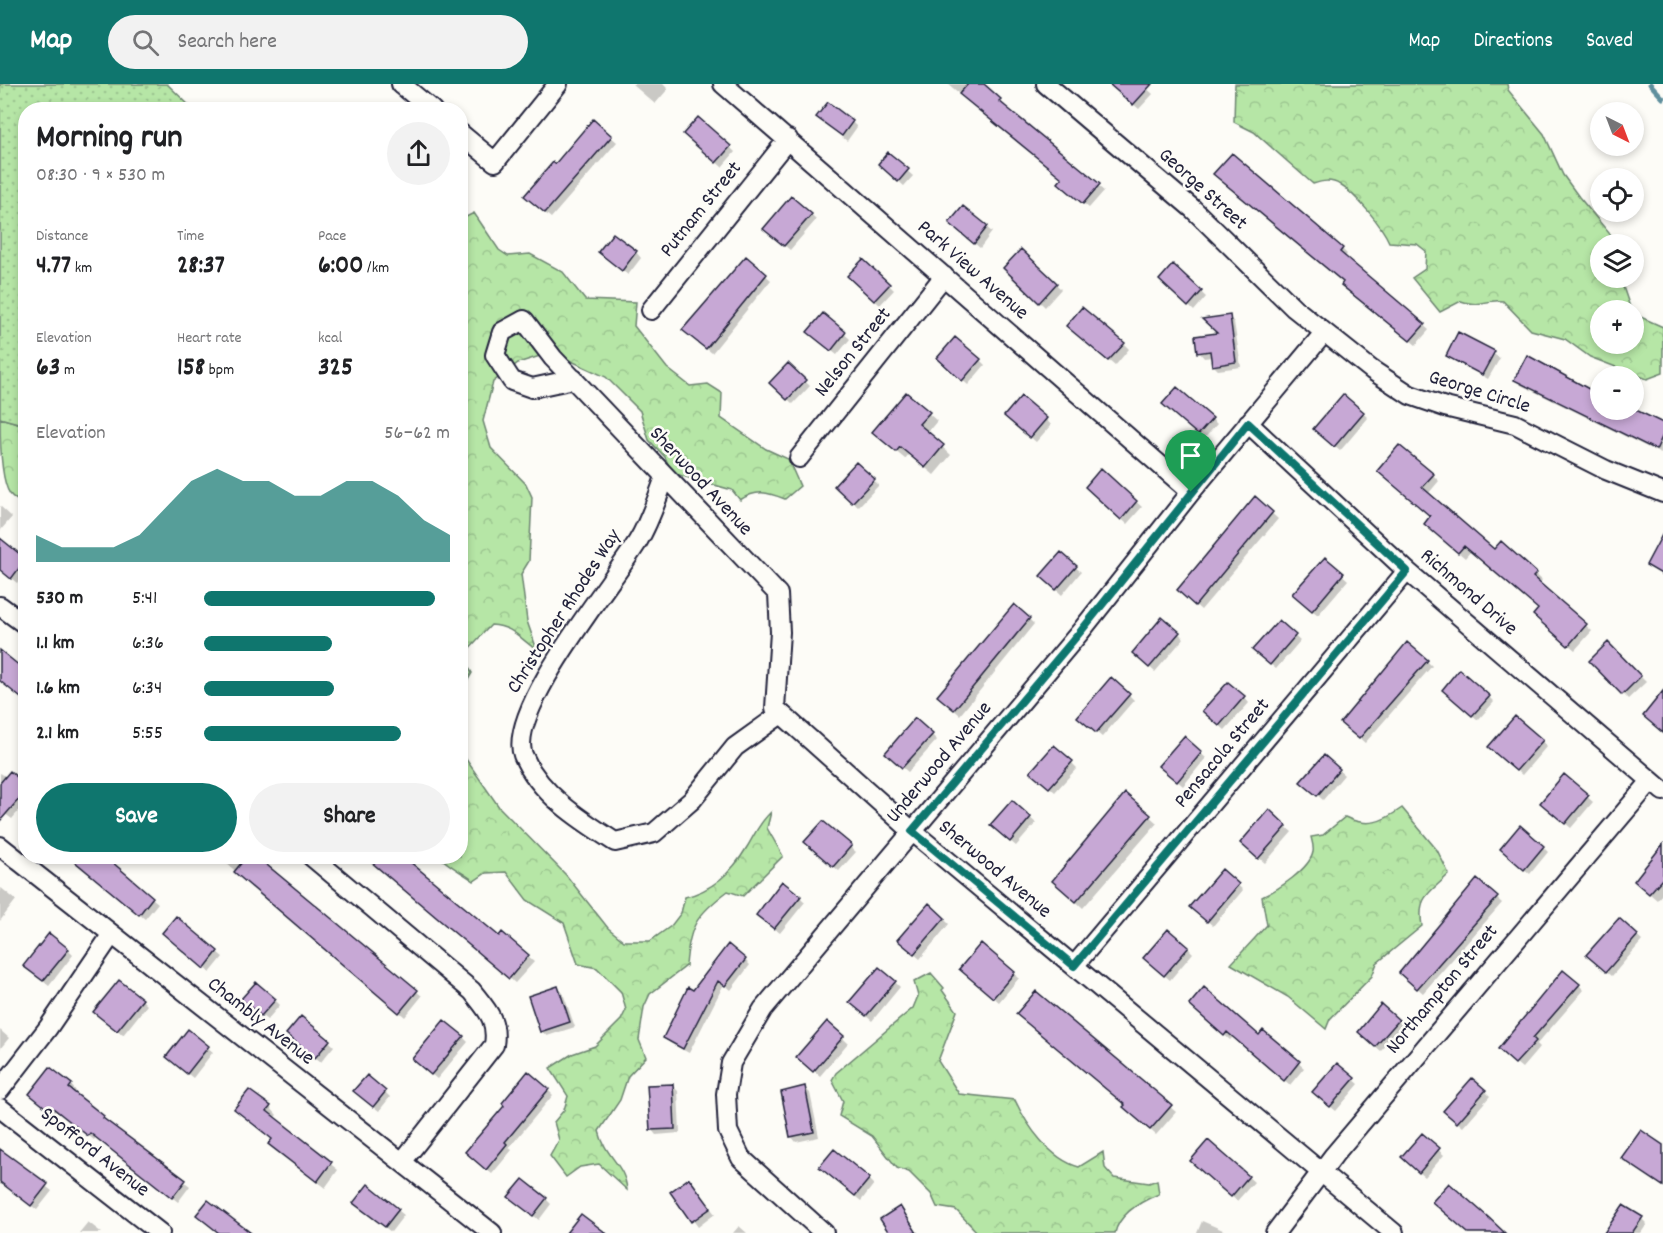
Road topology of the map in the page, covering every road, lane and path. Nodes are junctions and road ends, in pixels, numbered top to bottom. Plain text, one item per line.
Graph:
1 (401, 84) edge
2 (558, 84) edge
3 (723, 84) edge
4 (1046, 84) edge
5 (422, 102) edge
6 (788, 139) junction
7 (468, 140) edge
8 (944, 276) junction
9 (651, 310) dead end
10 (1324, 333) junction
11 (574, 379) dead end
12 (1248, 423) junction
13 (799, 458) dead end
14 (665, 477) junction
15 (1191, 492) junction
16 (1663, 493) edge
17 (1407, 571) junction
18 (0, 606) edge
19 (18, 619) edge
20 (781, 714) junction
21 (1657, 786) edge
22 (912, 831) junction
23 (0, 846) edge
24 (18, 860) edge
25 (23, 864) edge
26 (321, 864) edge
27 (112, 934) junction
28 (1074, 966) junction
29 (0, 1090) edge
30 (0, 1108) edge
31 (402, 1162) junction
32 (1322, 1173) junction
33 (160, 1233) edge
34 (492, 1233) edge
35 (824, 1233) edge
36 (1275, 1233) edge
37 (1394, 1233) edge

1 - 5 street
2 - 7 street
3 - 6 street, Park View Avenue
4 - 10 street, George Street
6 - 8 street, Park View Avenue
6 - 9 street, Putnam Street
8 - 13 street, Nelson Street
8 - 15 street, Park View Avenue
10 - 12 street, Underwood Avenue
10 - 16 street, George Circle
11 - 14 street, Sherwood Avenue
12 - 15 street, Underwood Avenue
12 - 17 street, Richmond Drive
14 - 20 street, Sherwood Avenue
14 - 20 street, Christopher Rhodes Way
15 - 22 street, Underwood Avenue
17 - 21 street, Richmond Drive
17 - 28 street, Pensacola Street
18 - 19 street
20 - 22 street, Sherwood Avenue
21 - 32 street, Northampton Street
22 - 28 street, Sherwood Avenue
22 - 35 street, Underwood Avenue
23 - 24 street, Chambly Avenue
25 - 27 street, Chambly Avenue
26 - 31 street
27 - 29 street
27 - 31 street, Chambly Avenue
28 - 32 street, Sherwood Avenue
30 - 33 street, Spofford Avenue
31 - 34 street, Chambly Avenue
32 - 36 street, Northampton Street
32 - 37 street, Sherwood Avenue

